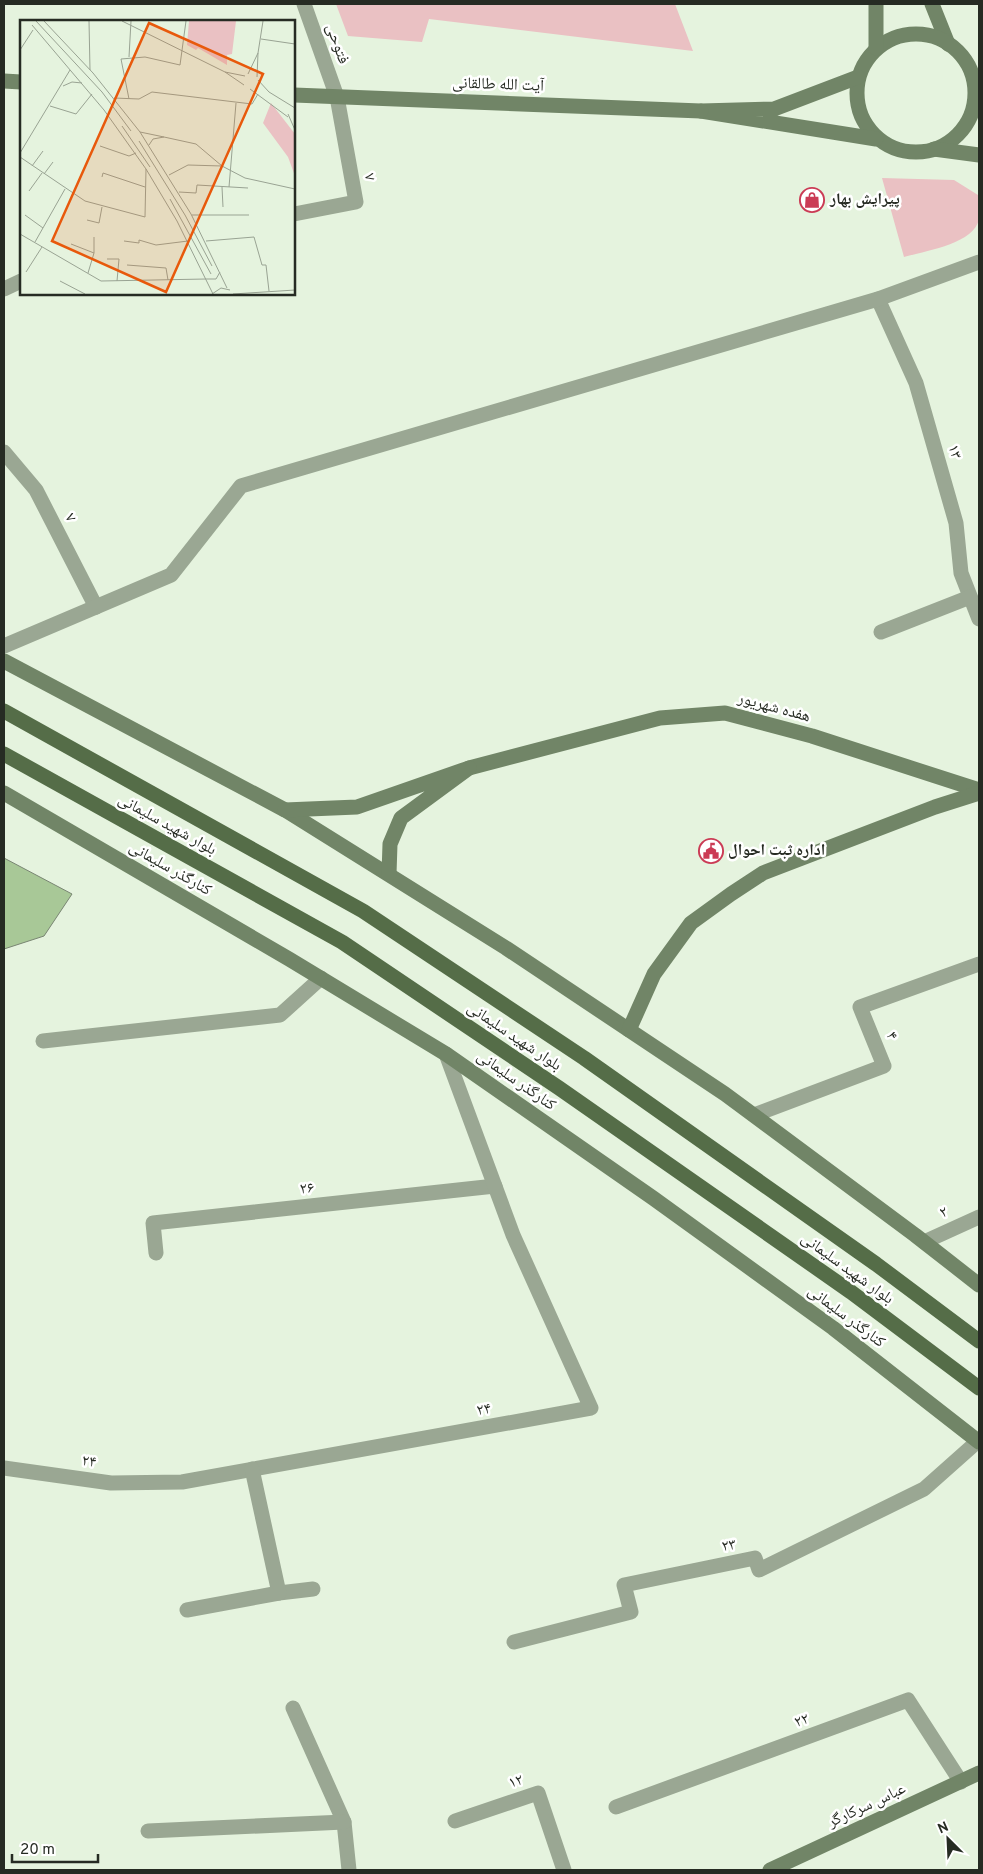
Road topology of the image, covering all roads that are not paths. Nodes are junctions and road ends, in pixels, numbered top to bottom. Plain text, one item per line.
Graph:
1 (304, 4) edge
2 (876, 4) edge
3 (932, 4) edge
4 (948, 44) junction
5 (876, 48) junction
6 (973, 63) edge
7 (858, 77) junction
8 (4, 81) edge
9 (20, 82) edge
10 (295, 95) edge
11 (336, 97) junction
12 (701, 111) junction
13 (876, 139) junction
14 (934, 149) junction
15 (979, 156) edge
16 (295, 214) edge
17 (979, 262) edge
18 (20, 282) edge
19 (4, 289) edge
20 (878, 300) junction
21 (4, 452) edge
22 (970, 596) junction
23 (96, 607) junction
24 (979, 619) edge
25 (881, 632) dead end
26 (4, 646) edge
27 (4, 660) edge
28 (4, 711) edge
29 (4, 754) edge
30 (469, 768) junction
31 (979, 792) edge
32 (4, 793) edge
33 (285, 810) junction
34 (389, 874) junction
35 (979, 964) edge
36 (321, 978) junction
37 (629, 1030) junction
38 (43, 1041) dead end
39 (446, 1054) junction
40 (754, 1115) junction
41 (495, 1186) junction
42 (979, 1217) edge
43 (924, 1242) junction
44 (156, 1253) dead end
45 (979, 1285) edge
46 (979, 1341) edge
47 (979, 1388) edge
48 (979, 1442) edge
49 (4, 1468) edge
50 (252, 1469) junction
51 (313, 1589) dead end
52 (279, 1593) junction
53 (188, 1610) dead end
54 (514, 1642) dead end
55 (293, 1708) dead end
56 (979, 1773) edge
57 (961, 1782) junction
58 (616, 1807) dead end
59 (455, 1821) dead end
60 (344, 1822) junction
61 (148, 1831) dead end
62 (349, 1870) edge
63 (564, 1870) edge
64 (770, 1870) edge

1 - 11 street, فتوحی
2 - 5 main road
3 - 4 main road
4 - 5 main road
4 - 6 main road
5 - 7 main road
6 - 14 main road
7 - 12 main road
7 - 13 main road
8 - 9 main road
10 - 11 main road, آیت الله طالقانی
11 - 12 main road, آیت الله طالقانی
11 - 16 street, ۷
12 - 13 main road
13 - 14 main road
14 - 15 main road
17 - 20 street
18 - 19 street
20 - 22 street, ۱۳
20 - 23 street
21 - 23 street, ۷
22 - 24 street, ۱۳
22 - 25 street
23 - 26 street
27 - 33 main road
28 - 46 main road, بلوار شهید سلیمانی
29 - 47 main road, بلوار شهید سلیمانی
30 - 31 main road, هفده شهریور
30 - 33 main road, هفده شهریور
30 - 34 main road
31 - 37 main road, هفده شهریور
32 - 36 main road, کنارگذر سلیمانی
33 - 34 main road
34 - 37 main road
35 - 40 street, ۴
36 - 38 street
36 - 39 main road, کنارگذر سلیمانی
37 - 40 main road
39 - 41 street, ۲۴
39 - 48 main road, کنارگذر سلیمانی
40 - 43 main road
41 - 44 street, ۲۶
41 - 50 street, ۲۴
42 - 43 street, ۲
43 - 45 main road
48 - 54 street, ۲۳
49 - 50 street, ۲۴
50 - 52 street
51 - 52 street
52 - 53 street
55 - 60 street
56 - 57 main road, عباس سرکارگر
57 - 58 street, ۲۲
57 - 64 main road, عباس سرکارگر
59 - 63 street, ۱۲
60 - 61 street
60 - 62 street

